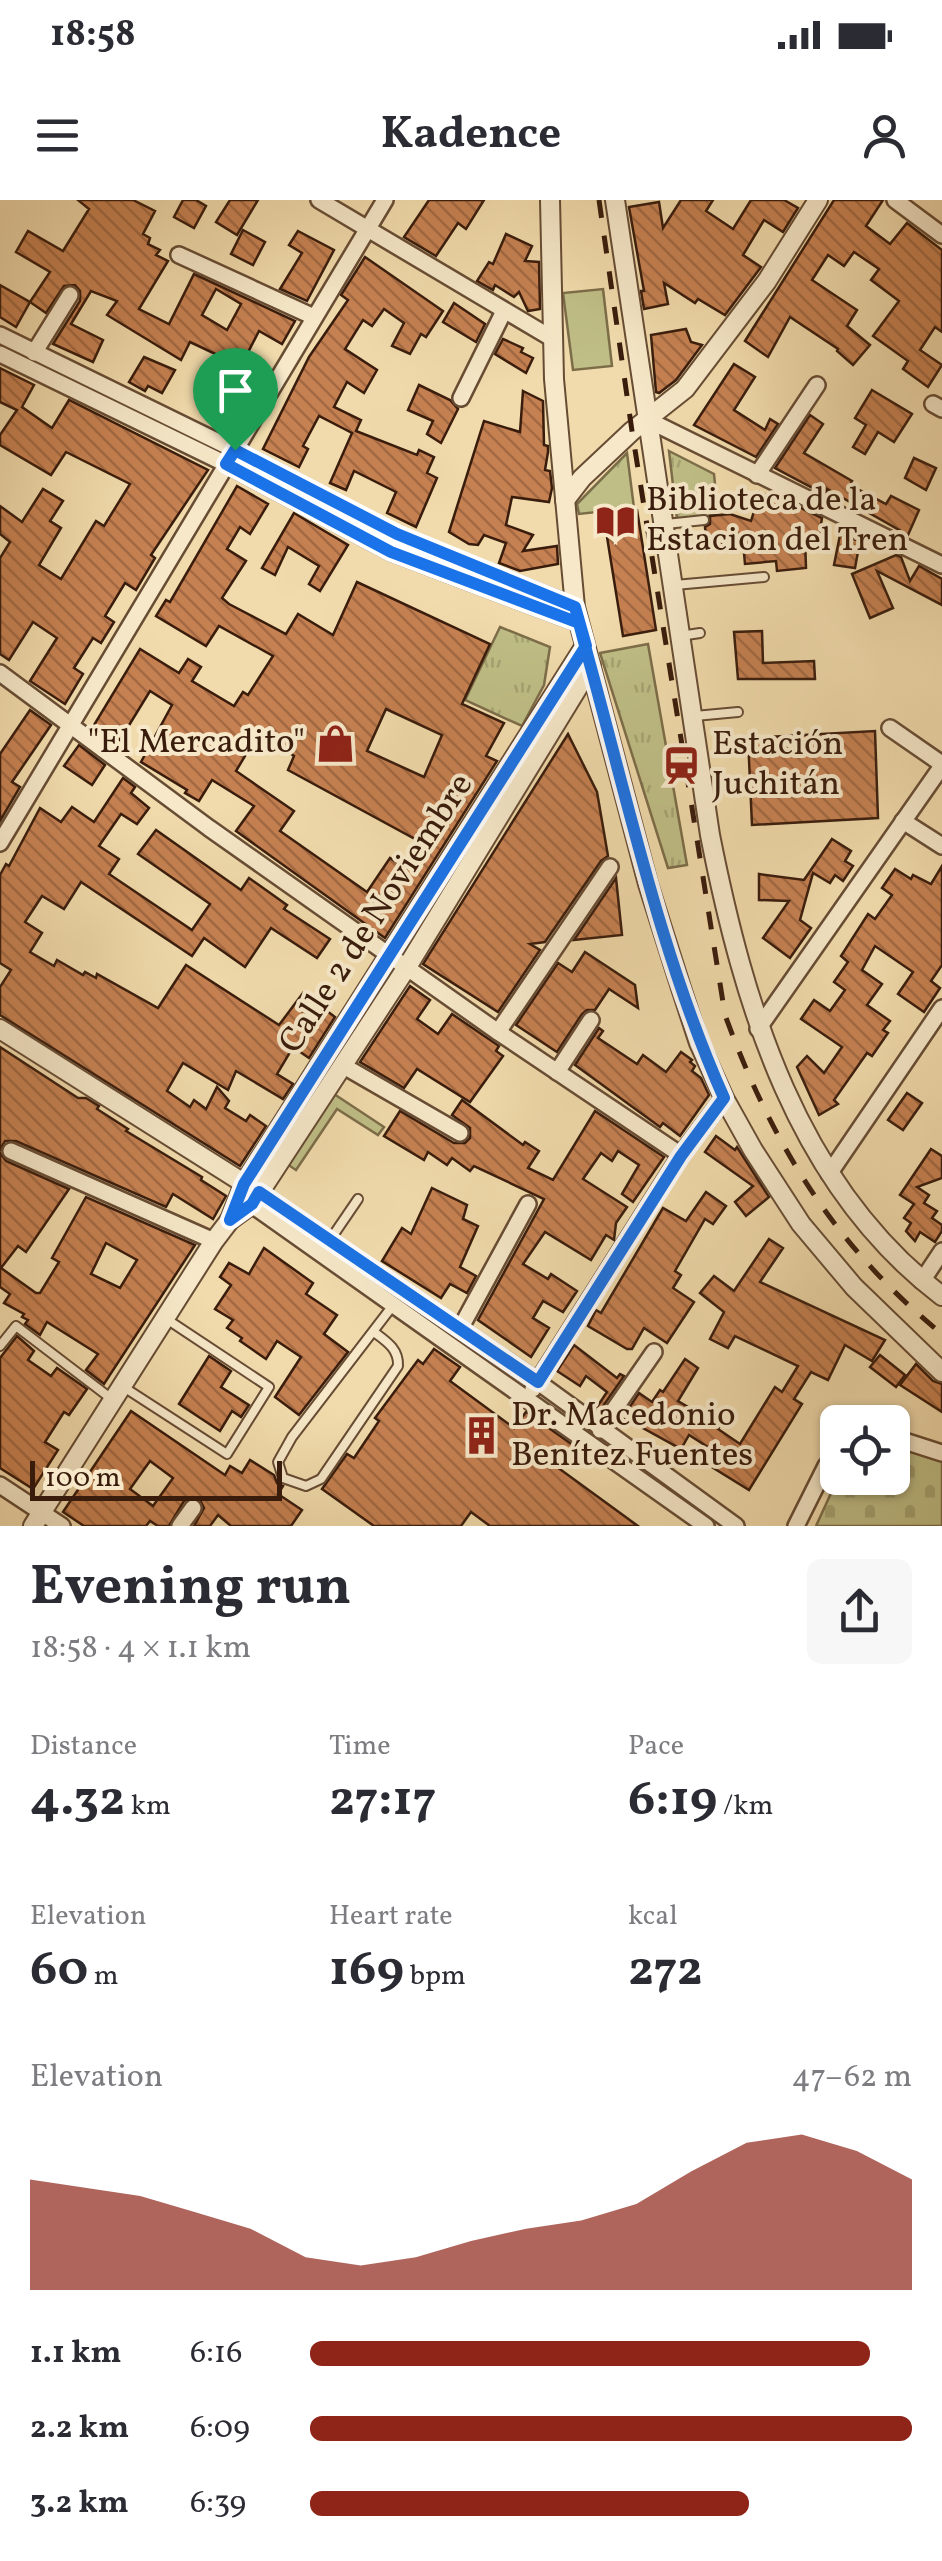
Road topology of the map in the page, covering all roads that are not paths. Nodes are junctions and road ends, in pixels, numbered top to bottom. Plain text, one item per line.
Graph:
1 (319, 200) edge
2 (384, 200) edge
3 (550, 200) edge
4 (615, 200) edge
5 (818, 200) edge
6 (894, 200) edge
7 (366, 230) junction
8 (942, 235) edge
9 (180, 255) dead end
10 (70, 295) dead end
11 (504, 311) junction
12 (314, 317) junction
13 (0, 335) edge
14 (553, 339) junction
15 (10, 352) edge
16 (34, 353) junction
17 (817, 385) dead end
18 (461, 398) dead end
19 (648, 420) junction
20 (231, 457) junction
21 (757, 475) junction
22 (566, 500) junction
23 (704, 520) dead end
24 (662, 525) junction
25 (397, 534) junction
26 (391, 552) junction
27 (942, 564) edge
28 (764, 577) dead end
29 (670, 586) junction
30 (577, 615) junction
31 (700, 633) dead end
32 (678, 636) junction
33 (586, 646) junction
34 (591, 666) junction
35 (0, 674) edge
36 (562, 700) junction
37 (601, 703) junction
38 (738, 712) dead end
39 (691, 716) junction
40 (70, 724) junction
41 (890, 728) dead end
42 (942, 765) edge
43 (903, 821) junction
44 (0, 844) edge
45 (942, 846) edge
46 (610, 866) dead end
47 (391, 955) junction
48 (408, 967) junction
49 (942, 1008) edge
50 (591, 1020) dead end
51 (758, 1029) junction
52 (0, 1030) edge
53 (498, 1032) junction
54 (342, 1066) junction
55 (557, 1072) junction
56 (724, 1098) junction
57 (460, 1133) dead end
58 (11, 1151) dead end
59 (681, 1156) junction
60 (829, 1174) junction
61 (248, 1194) junction
62 (358, 1199) dead end
63 (528, 1204) dead end
64 (330, 1240) junction
65 (214, 1241) junction
66 (942, 1252) edge
67 (922, 1281) junction
68 (405, 1291) junction
69 (942, 1296) edge
70 (393, 1306) junction
71 (166, 1319) junction
72 (460, 1329) junction
73 (374, 1332) junction
74 (0, 1346) edge
75 (654, 1352) dead end
76 (942, 1372) edge
77 (538, 1382) junction
78 (118, 1393) junction
79 (524, 1400) junction
80 (600, 1430) junction
81 (910, 1443) edge
82 (942, 1453) edge
83 (820, 1478) edge
84 (0, 1485) edge
85 (192, 1508) dead end
86 (38, 1519) edge
87 (62, 1526) edge
88 (180, 1526) edge
89 (706, 1526) edge
90 (736, 1526) edge
91 (796, 1526) edge

1 - 7 street
2 - 7 street
3 - 14 street
4 - 19 street
5 - 19 street
6 - 8 street
7 - 11 street
7 - 12 street
9 - 12 street
10 - 16 street
11 - 14 street
11 - 18 street
12 - 20 street
13 - 15 street
14 - 22 street
15 - 16 street
15 - 20 street
16 - 20 street
17 - 21 street
19 - 21 street
19 - 22 street
19 - 24 street
20 - 25 street
20 - 26 street
20 - 40 street
21 - 27 street
22 - 30 street
23 - 24 lane
24 - 29 street
25 - 26 street
25 - 30 street
26 - 30 street
28 - 29 lane
29 - 32 street
30 - 33 street
31 - 32 lane
32 - 39 street
33 - 34 street
33 - 36 street, Calle 2 de Noviembre
34 - 36 street, Calle 2 de Noviembre
34 - 37 street
35 - 40 street
36 - 37 street
36 - 47 street, Calle 2 de Noviembre
36 - 48 street, Calle 2 de Noviembre
37 - 56 street
38 - 39 lane
39 - 51 street
40 - 44 street
40 - 47 street
41 - 42 street
42 - 43 street
43 - 45 street
43 - 51 street
46 - 53 street
47 - 48 street
47 - 61 street, Calle 2 de Noviembre
48 - 53 street
48 - 54 street, Calle 2 de Noviembre
49 - 60 street
50 - 55 street
51 - 60 street
52 - 61 street
53 - 55 street
54 - 57 street
54 - 61 street, Calle 2 de Noviembre
55 - 59 street
56 - 59 street
56 - 76 street
58 - 65 street
59 - 77 street
60 - 67 street
61 - 64 street
61 - 65 street, Calle 2 de Noviembre
61 - 70 street
62 - 64 lane
63 - 72 street
64 - 68 street
65 - 71 street, Calle 2 de Noviembre
66 - 67 street
67 - 69 street
68 - 70 lane
68 - 72 street
70 - 73 lane
70 - 79 street
71 - 78 street, Calle 2 de Noviembre
71 - 78 lane
72 - 77 street
73 - 73 lane
74 - 78 lane
75 - 80 street
77 - 79 street
77 - 80 street
78 - 86 street, Calle 2 de Noviembre
79 - 89 street
80 - 90 street
81 - 82 street
83 - 91 street
84 - 86 street
85 - 88 street
86 - 87 street

